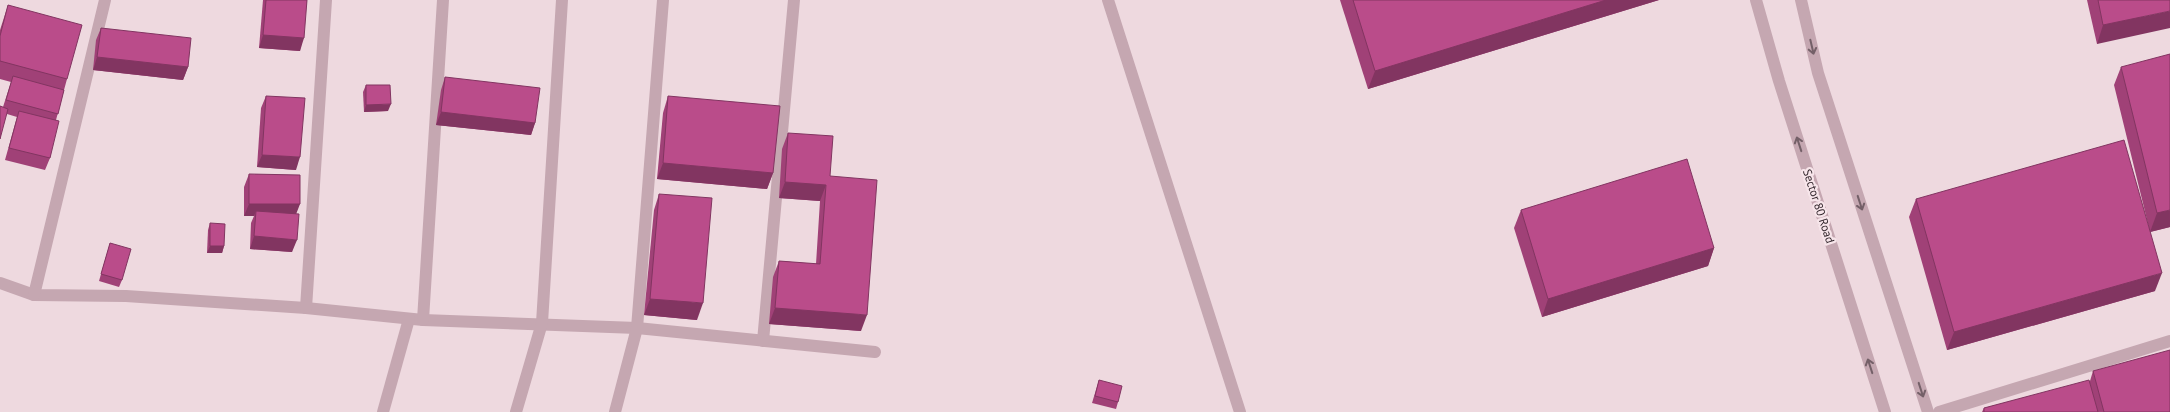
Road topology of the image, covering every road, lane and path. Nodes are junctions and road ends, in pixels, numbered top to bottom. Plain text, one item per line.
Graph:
1 (106, 0) edge
2 (326, 0) edge
3 (443, 0) edge
4 (562, 0) edge
5 (663, 0) edge
6 (794, 0) edge
7 (1108, 0) edge
8 (1756, 0) edge
9 (1801, 0) edge
10 (0, 283) edge
11 (34, 295) junction
12 (306, 308) junction
13 (409, 319) junction
14 (423, 320) junction
15 (542, 323) junction
16 (637, 328) junction
17 (2170, 341) edge
18 (763, 342) junction
19 (875, 352) dead end
20 (383, 412) edge
21 (516, 412) edge
22 (615, 412) edge
23 (1240, 412) edge
24 (1885, 412) edge
25 (1928, 412) edge
26 (1939, 412) edge

1 - 11 street
2 - 12 street
3 - 14 street
4 - 15 street
5 - 16 street
6 - 18 street
7 - 23 street
24 -> 8 street, Sector 80 Road
9 -> 25 street
10 - 11 street
11 - 12 street
12 - 13 street
13 - 14 street
13 - 20 street
14 - 15 street
15 - 16 street
15 - 21 street
16 - 18 street
16 - 22 street
17 - 26 street
18 - 19 street

